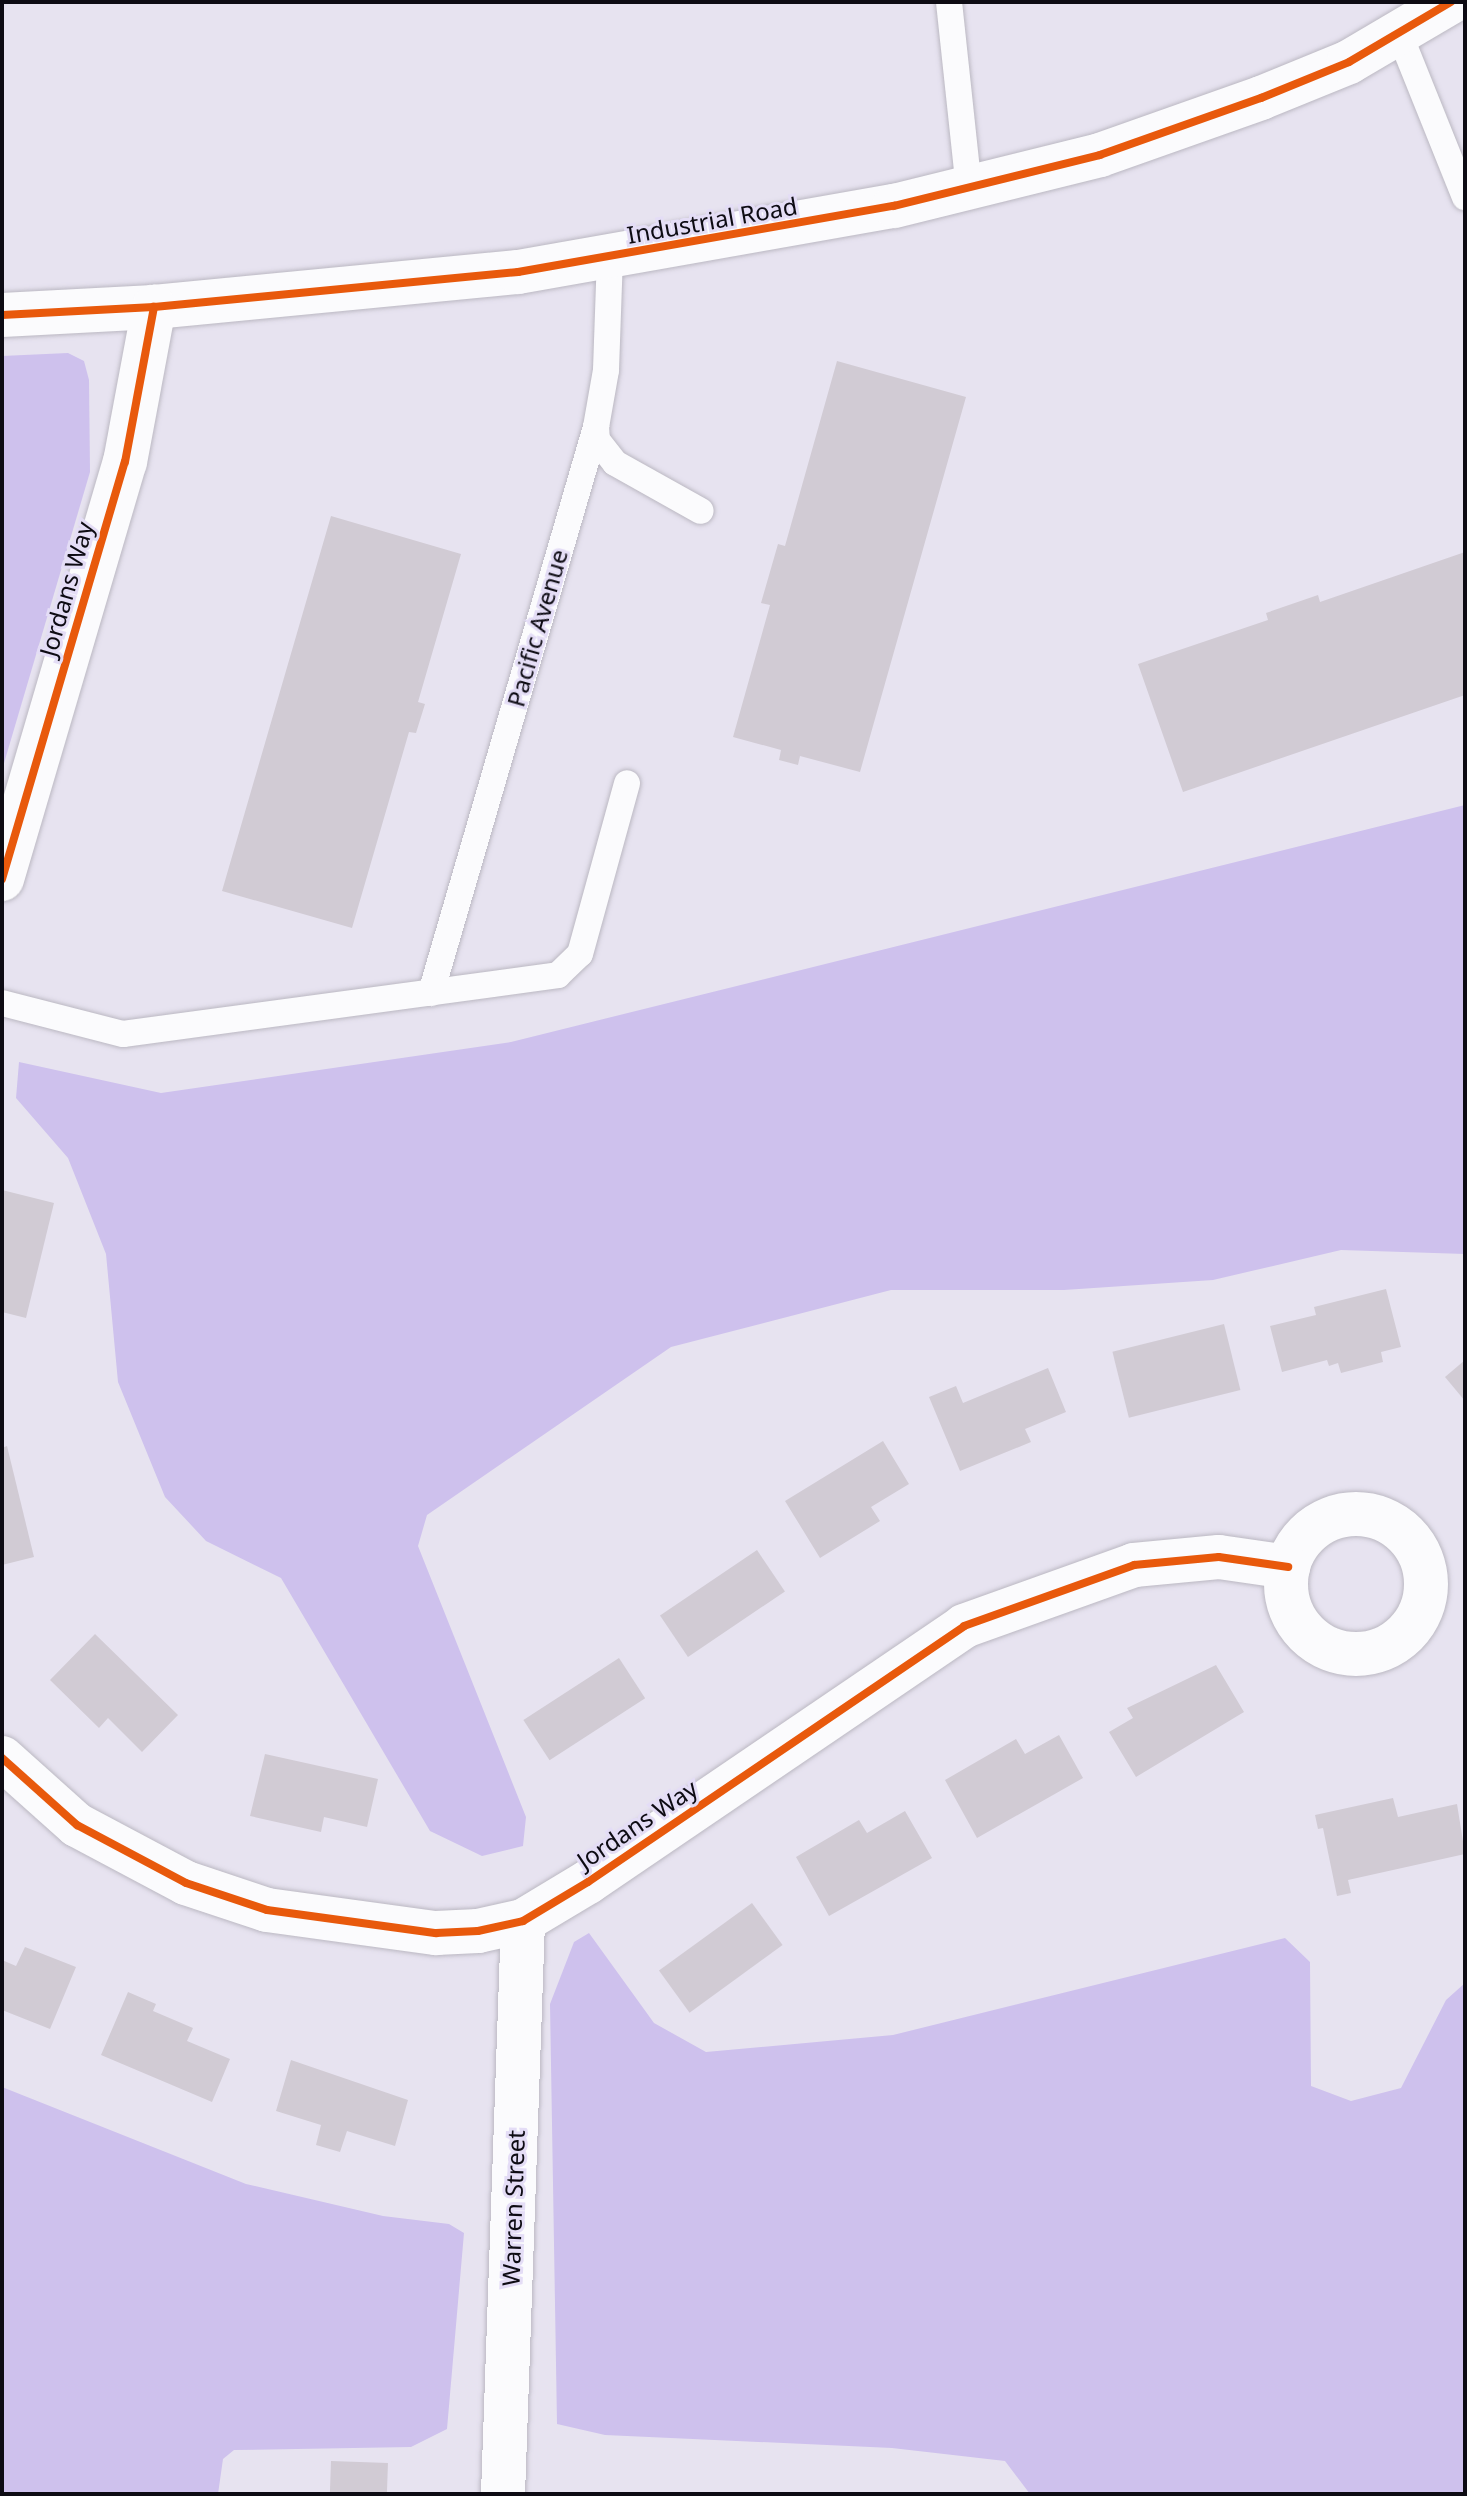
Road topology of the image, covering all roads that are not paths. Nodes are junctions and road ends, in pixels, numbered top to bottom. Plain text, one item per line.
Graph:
1 (949, 2) edge
2 (1451, 2) edge
3 (1399, 33) junction
4 (969, 189) junction
5 (1465, 197) edge
6 (610, 257) junction
7 (154, 307) junction
8 (2, 315) edge
9 (596, 427) junction
10 (701, 511) dead end
11 (627, 783) dead end
12 (2, 879) edge
13 (431, 993) junction
14 (2, 1003) edge
15 (1288, 1567) dead end
16 (2, 1758) edge
17 (523, 1921) junction
18 (503, 2494) edge

1 - 4 lane
2 - 3 street, Industrial Road
3 - 4 street, Industrial Road
3 - 5 lane
4 - 6 street, Industrial Road
6 - 7 street, Industrial Road
6 - 9 lane, Pacific Avenue
7 - 8 street, Industrial Road
7 - 12 street, Jordans Way
9 - 10 lane
9 - 13 lane, Pacific Avenue
11 - 13 lane
13 - 14 lane
15 - 17 street, Jordans Way
16 - 17 street, Jordans Way
17 - 18 street, Warren Street

